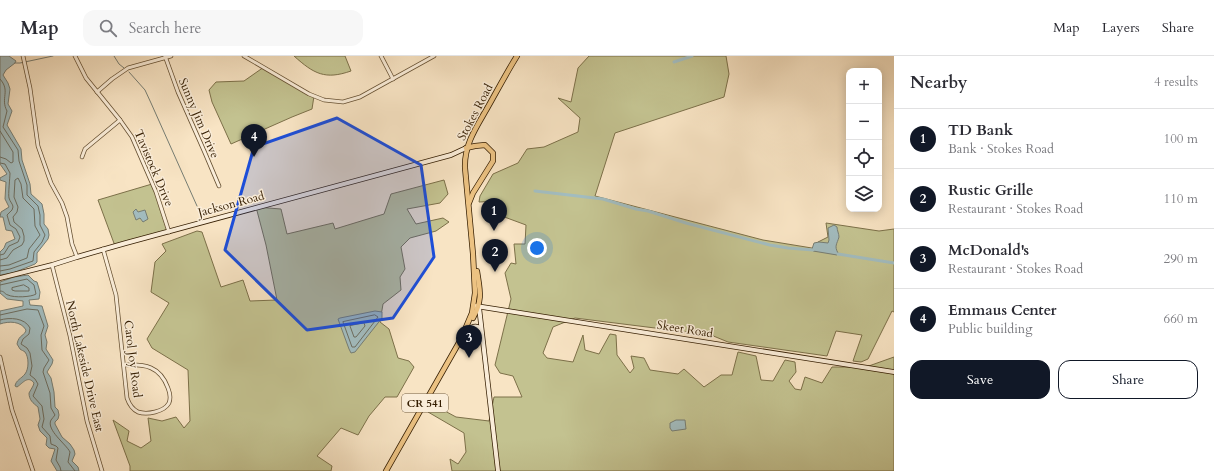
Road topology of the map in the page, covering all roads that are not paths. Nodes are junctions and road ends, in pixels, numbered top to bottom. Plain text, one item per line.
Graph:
1 (23, 56) edge
2 (75, 56) edge
3 (171, 56) edge
4 (244, 56) edge
5 (381, 56) edge
6 (434, 56) edge
7 (517, 56) edge
8 (166, 57) edge
9 (393, 79) junction
10 (97, 92) junction
11 (120, 120) junction
12 (466, 148) junction
13 (82, 157) dead end
14 (219, 186) dead end
15 (468, 204) junction
16 (169, 232) junction
17 (103, 249) junction
18 (474, 254) junction
19 (77, 256) junction
20 (52, 265) junction
21 (0, 278) edge
22 (476, 306) junction
23 (482, 330) junction
24 (463, 336) junction
25 (0, 357) edge
26 (124, 365) junction
27 (894, 372) edge
28 (33, 470) edge
29 (28, 471) edge
30 (102, 471) edge
31 (386, 471) edge
32 (498, 471) edge

1 - 19 street
2 - 10 street, Tavistock Drive
3 - 8 street
4 - 9 street
5 - 9 street
6 - 9 street
7 - 12 main road, Stokes Road
8 - 10 street
8 - 14 street, Sunny Jim Drive
10 - 11 street, Tavistock Drive
11 - 13 street
11 - 16 street, Tavistock Drive
12 - 15 main road, Stokes Road
12 - 15 main road
12 - 16 street, Jackson Road
15 - 18 main road, Stokes Road
16 - 17 street, Jackson Road
17 - 19 street, Jackson Road
17 - 26 street, Carol Joy Road
18 - 22 main road, Stokes Road
18 - 22 main road, Stokes Road
19 - 20 street, Jackson Road
20 - 21 street, Jackson Road
20 - 30 street, North Lakeside Drive East
22 - 23 street
22 - 24 main road, CR 541
22 - 27 street, Skeet Road
23 - 24 street
23 - 32 street
24 - 31 main road, CR 541
25 - 28 street
26 - 26 street, Carol Joy Road
28 - 29 street

